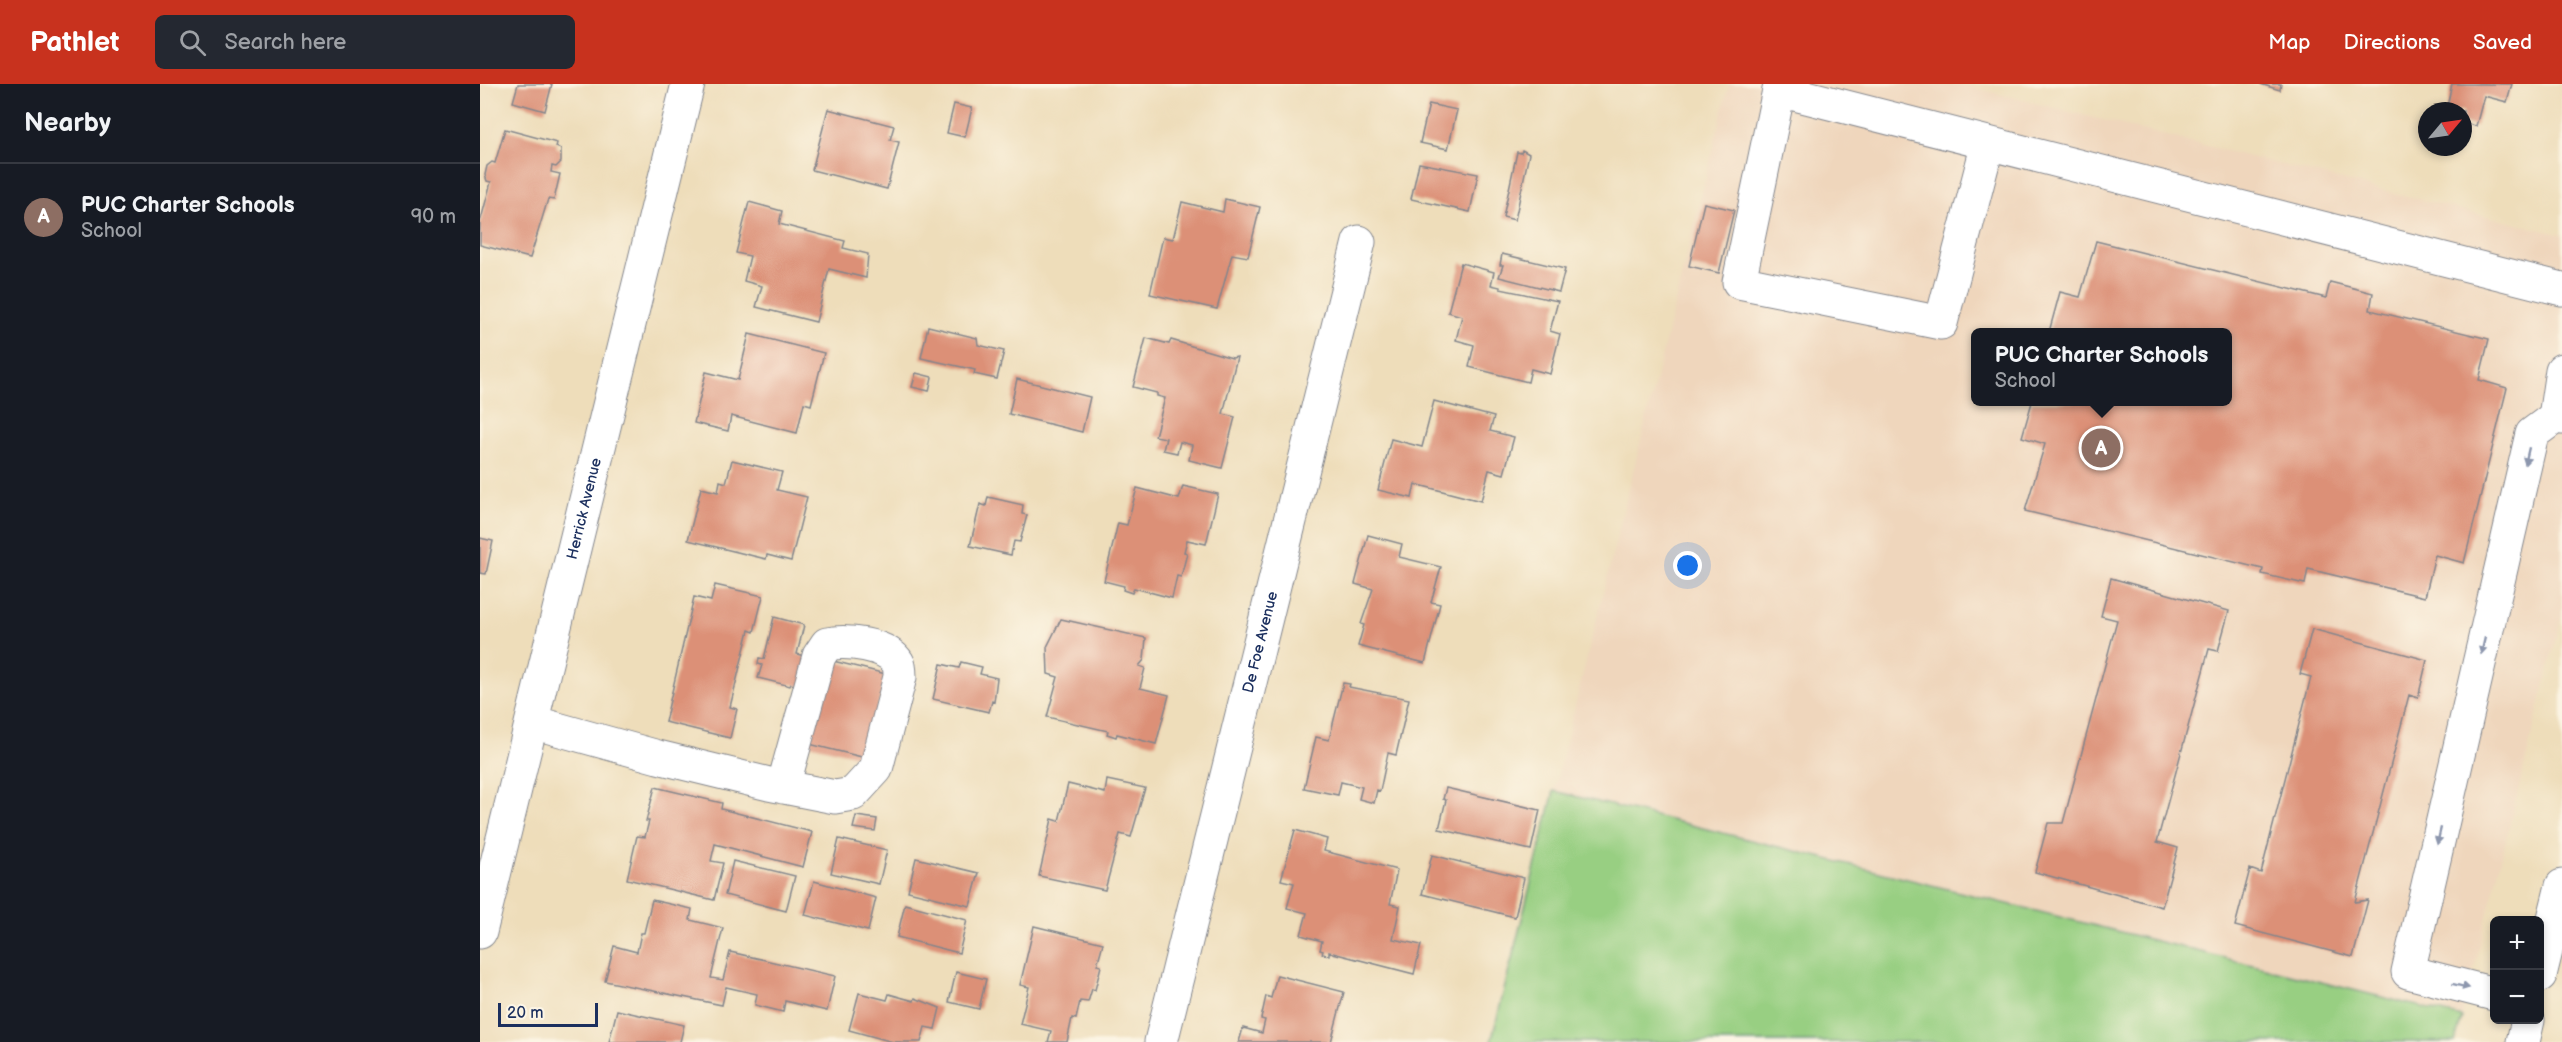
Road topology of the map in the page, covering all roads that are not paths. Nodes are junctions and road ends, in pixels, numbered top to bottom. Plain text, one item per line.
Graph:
1 (688, 84) edge
2 (1988, 143) junction
3 (1359, 242) dead end
4 (2562, 289) edge
5 (2562, 370) edge
6 (2558, 417) edge
7 (532, 722) junction
8 (783, 787) junction
9 (2562, 886) edge
10 (480, 932) edge
11 (2541, 970) edge
12 (2490, 993) edge
13 (2527, 1024) edge
14 (1161, 1042) edge
15 (2523, 1042) edge

1 - 7 street, Herrick Avenue
2 - 2 street
2 - 4 street
3 - 14 street, De Foe Avenue
5 - 6 street
6 -> 12 street
7 - 8 street
7 - 10 street, Herrick Avenue
8 - 8 street
9 - 11 street
13 - 15 street

